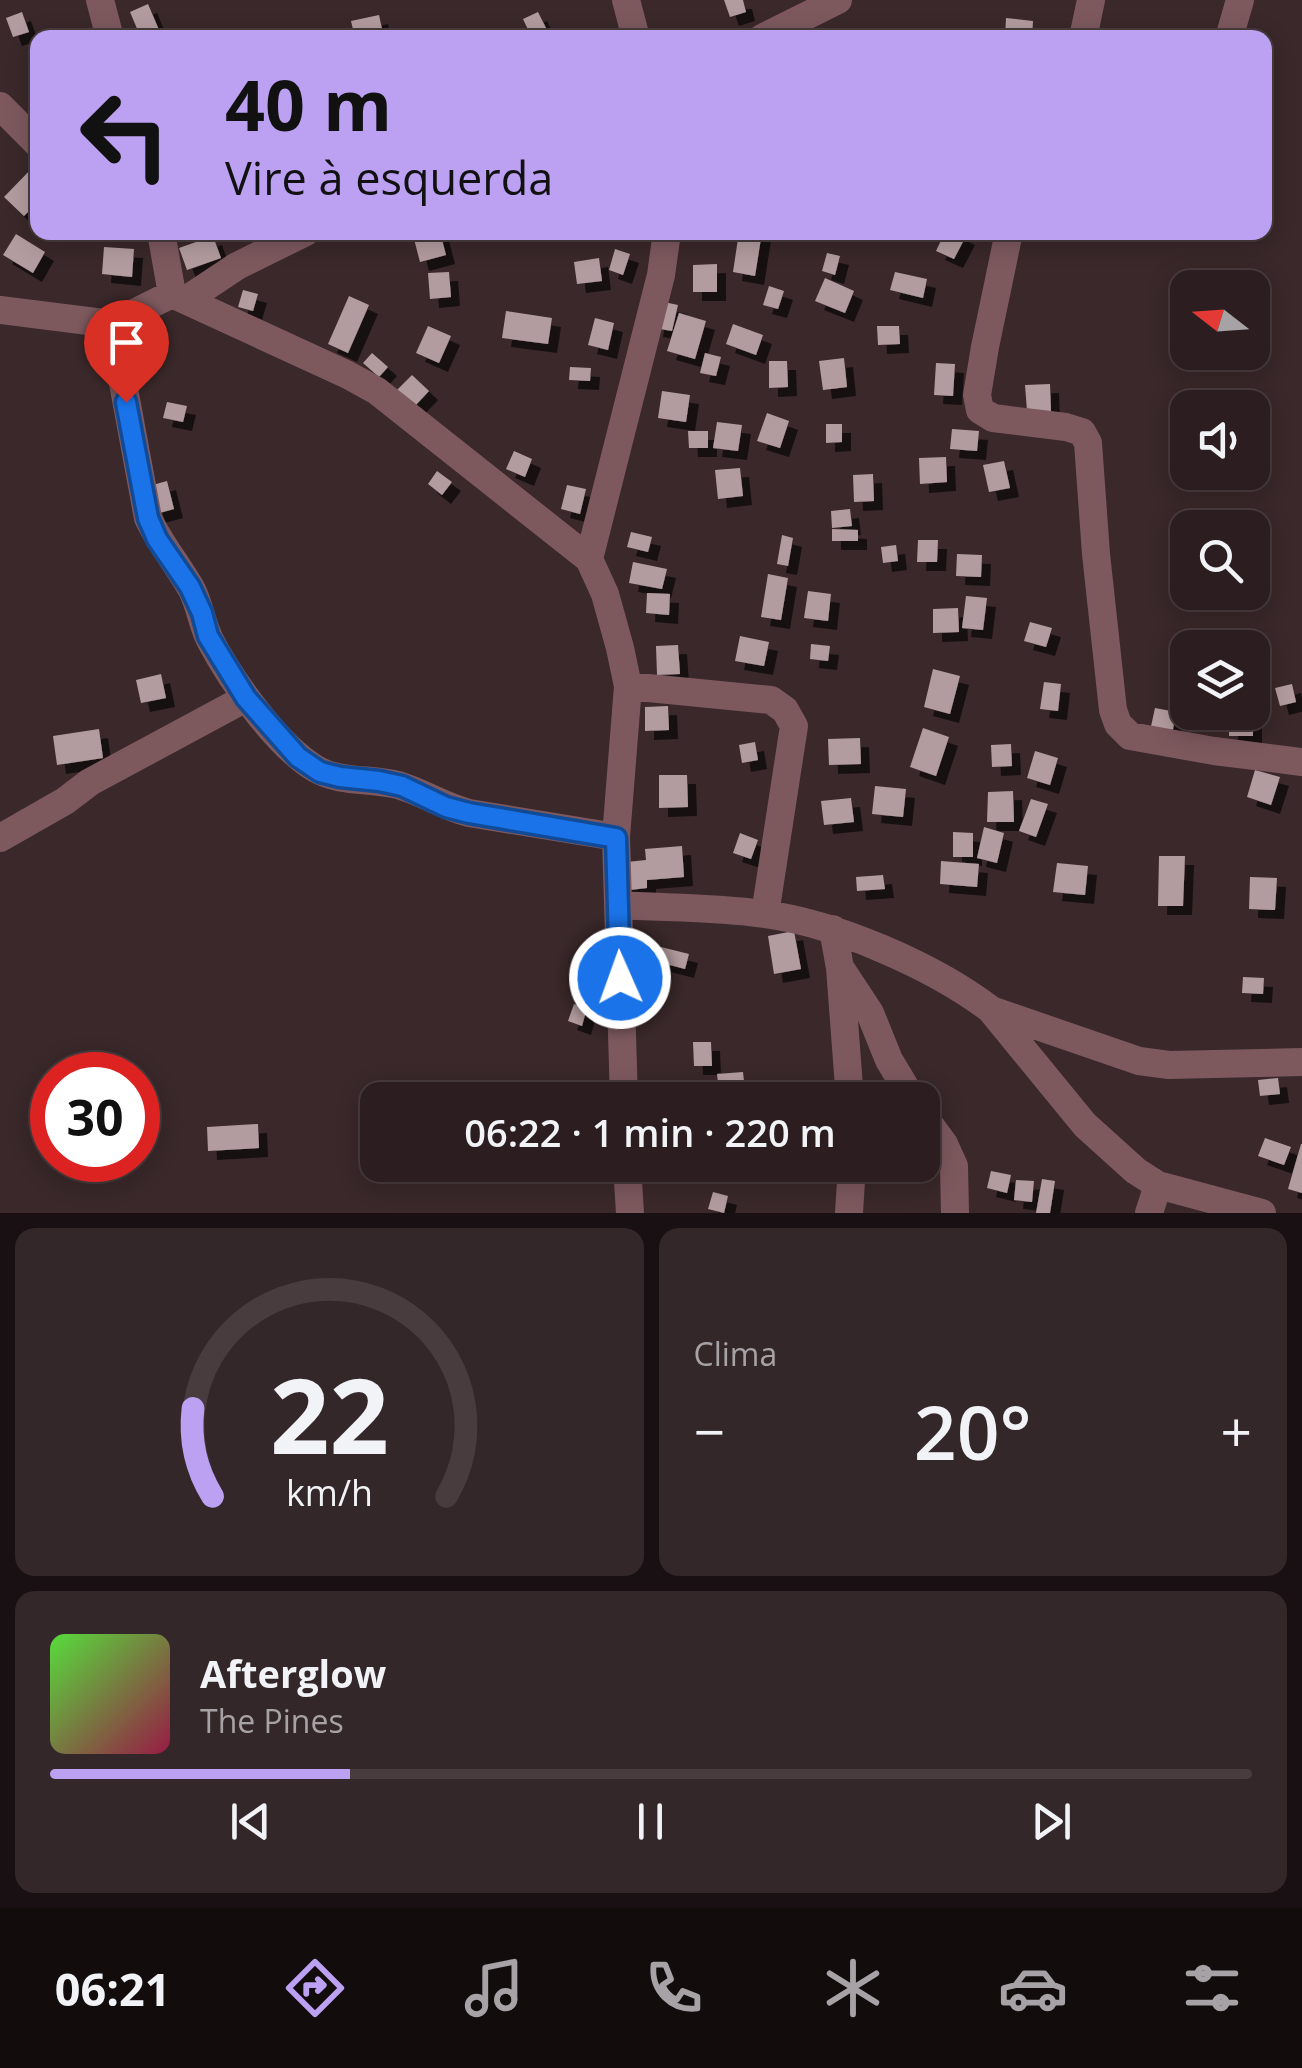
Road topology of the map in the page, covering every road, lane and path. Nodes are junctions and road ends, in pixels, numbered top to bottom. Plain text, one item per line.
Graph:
1 (100, 0) edge
2 (626, 0) edge
3 (838, 0) edge
4 (1091, 0) edge
5 (1240, 0) edge
6 (108, 30) edge
7 (634, 30) edge
8 (778, 30) edge
9 (1084, 30) edge
10 (1231, 30) edge
11 (0, 106) edge
12 (30, 136) edge
13 (162, 240) edge
14 (290, 240) edge
15 (666, 240) edge
16 (1007, 240) edge
17 (179, 297) junction
18 (0, 310) edge
19 (112, 324) junction
20 (588, 560) junction
21 (628, 686) junction
22 (246, 698) junction
23 (1302, 762) edge
24 (0, 838) edge
25 (616, 838) junction
26 (618, 905) junction
27 (766, 914) junction
28 (833, 929) junction
29 (840, 968) junction
30 (990, 1009) junction
31 (1302, 1062) edge
32 (623, 1082) edge
33 (849, 1082) edge
34 (902, 1082) edge
35 (940, 1139) edge
36 (628, 1182) edge
37 (851, 1182) edge
38 (1158, 1184) junction
39 (630, 1213) edge
40 (849, 1213) edge
41 (954, 1213) edge
42 (1148, 1213) edge
43 (1262, 1213) edge

1 - 6 street
2 - 7 street
3 - 8 street
4 - 9 street
5 - 10 street
11 - 12 street
13 - 17 street
14 - 17 street
15 - 20 street
16 - 23 street
17 - 19 street
17 - 20 street
18 - 19 street
19 - 22 street
20 - 21 street
21 - 25 street
21 - 27 street
22 - 24 street
22 - 25 street
25 - 26 street
26 - 27 street
26 - 32 street
27 - 28 street
28 - 29 street
28 - 30 street
29 - 33 street
29 - 34 street
30 - 31 street
30 - 38 street
35 - 41 street
36 - 39 street
37 - 40 street
38 - 42 street
38 - 43 street

